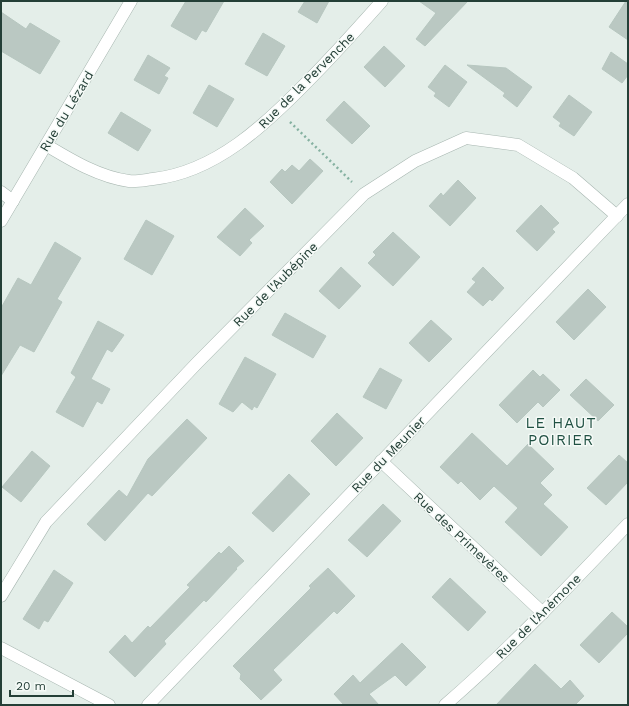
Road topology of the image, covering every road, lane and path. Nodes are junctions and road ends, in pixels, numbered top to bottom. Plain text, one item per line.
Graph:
1 (131, 1) edge
2 (382, 1) edge
3 (279, 111) junction
4 (46, 145) junction
5 (1, 192) edge
6 (364, 194) junction
7 (13, 201) junction
8 (628, 204) edge
9 (617, 216) junction
10 (1, 221) edge
11 (381, 461) junction
12 (628, 524) edge
13 (1, 596) edge
14 (543, 613) junction
15 (1, 648) edge
16 (109, 705) edge
17 (148, 705) edge
18 (445, 705) edge

1 - 4 street, Rue du Lézard
2 - 3 street, Rue de la Pervenche
3 - 4 street, Rue de la Pervenche
3 - 6 path
4 - 7 street, Rue du Lézard
5 - 7 street
6 - 9 street, Rue de l'Aubépine
6 - 13 street, Rue de l'Aubépine
7 - 10 street, Rue du Lézard
8 - 9 street, Rue du Meunier
9 - 11 street, Rue du Meunier
11 - 14 street, Rue des Primevères
11 - 17 street, Rue du Meunier
12 - 14 street, Rue de l'Anémone
14 - 18 street, Rue de l'Anémone
15 - 16 street

